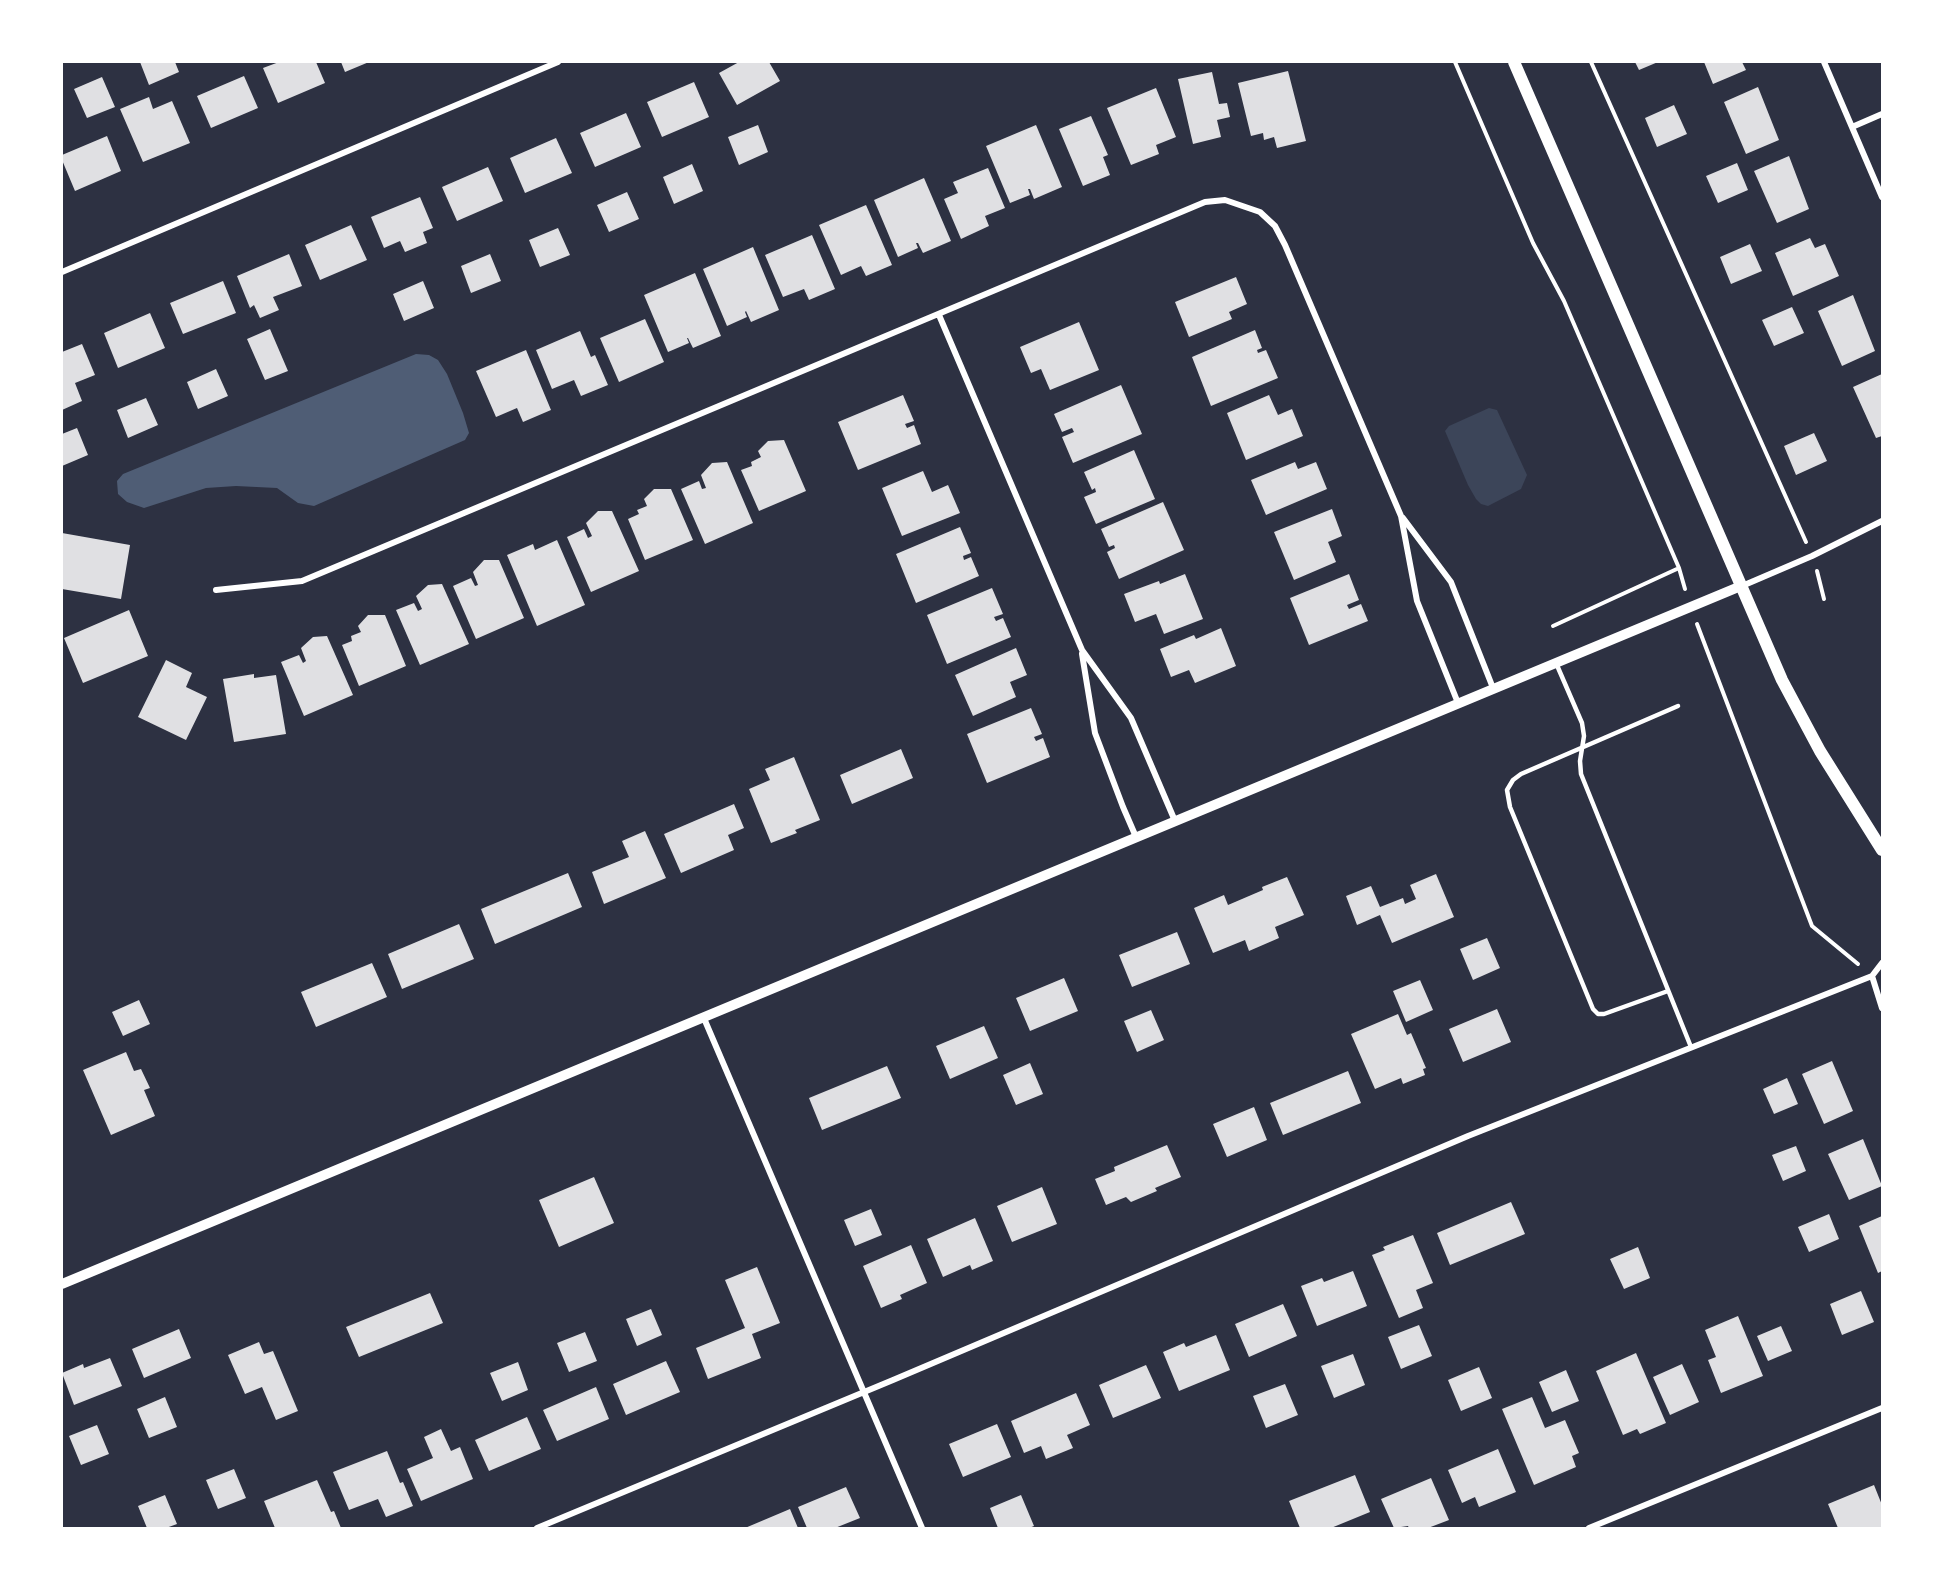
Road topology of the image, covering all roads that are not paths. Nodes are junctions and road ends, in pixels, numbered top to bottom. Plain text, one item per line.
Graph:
1 (558, 62) edge
2 (1514, 62) edge
3 (1824, 62) edge
4 (1882, 114) edge
5 (1852, 127) junction
6 (1882, 197) edge
7 (62, 272) edge
8 (939, 315) junction
9 (1401, 516) junction
10 (1882, 521) edge
11 (1741, 586) junction
12 (216, 590) dead end
13 (1082, 650) junction
14 (1556, 663) junction
15 (1493, 688) junction
16 (1458, 703) junction
17 (1678, 706) dead end
18 (1582, 747) junction
19 (1175, 821) junction
20 (1137, 837) junction
21 (1882, 850) edge
22 (1882, 963) edge
23 (1872, 976) junction
24 (1668, 990) junction
25 (1882, 1008) edge
26 (703, 1016) junction
27 (1691, 1047) junction
28 (62, 1284) edge
29 (865, 1392) junction
30 (1882, 1408) edge
31 (537, 1528) edge
32 (922, 1528) edge
33 (1589, 1528) edge

1 - 7 street
2 - 11 main road
3 - 5 street
4 - 5 street
5 - 6 street
8 - 9 street
8 - 12 street
8 - 13 street
9 - 15 street
9 - 16 street
10 - 11 street
11 - 14 street
11 - 21 main road
13 - 19 street
13 - 20 street
14 - 15 street
14 - 18 lane
15 - 16 street
16 - 19 street
17 - 18 lane
18 - 24 lane
18 - 24 lane
19 - 20 street
20 - 26 street
22 - 23 street
23 - 25 street
23 - 27 street
24 - 27 lane
26 - 28 street
26 - 29 street
27 - 29 street
29 - 31 street
29 - 32 street
30 - 33 street

